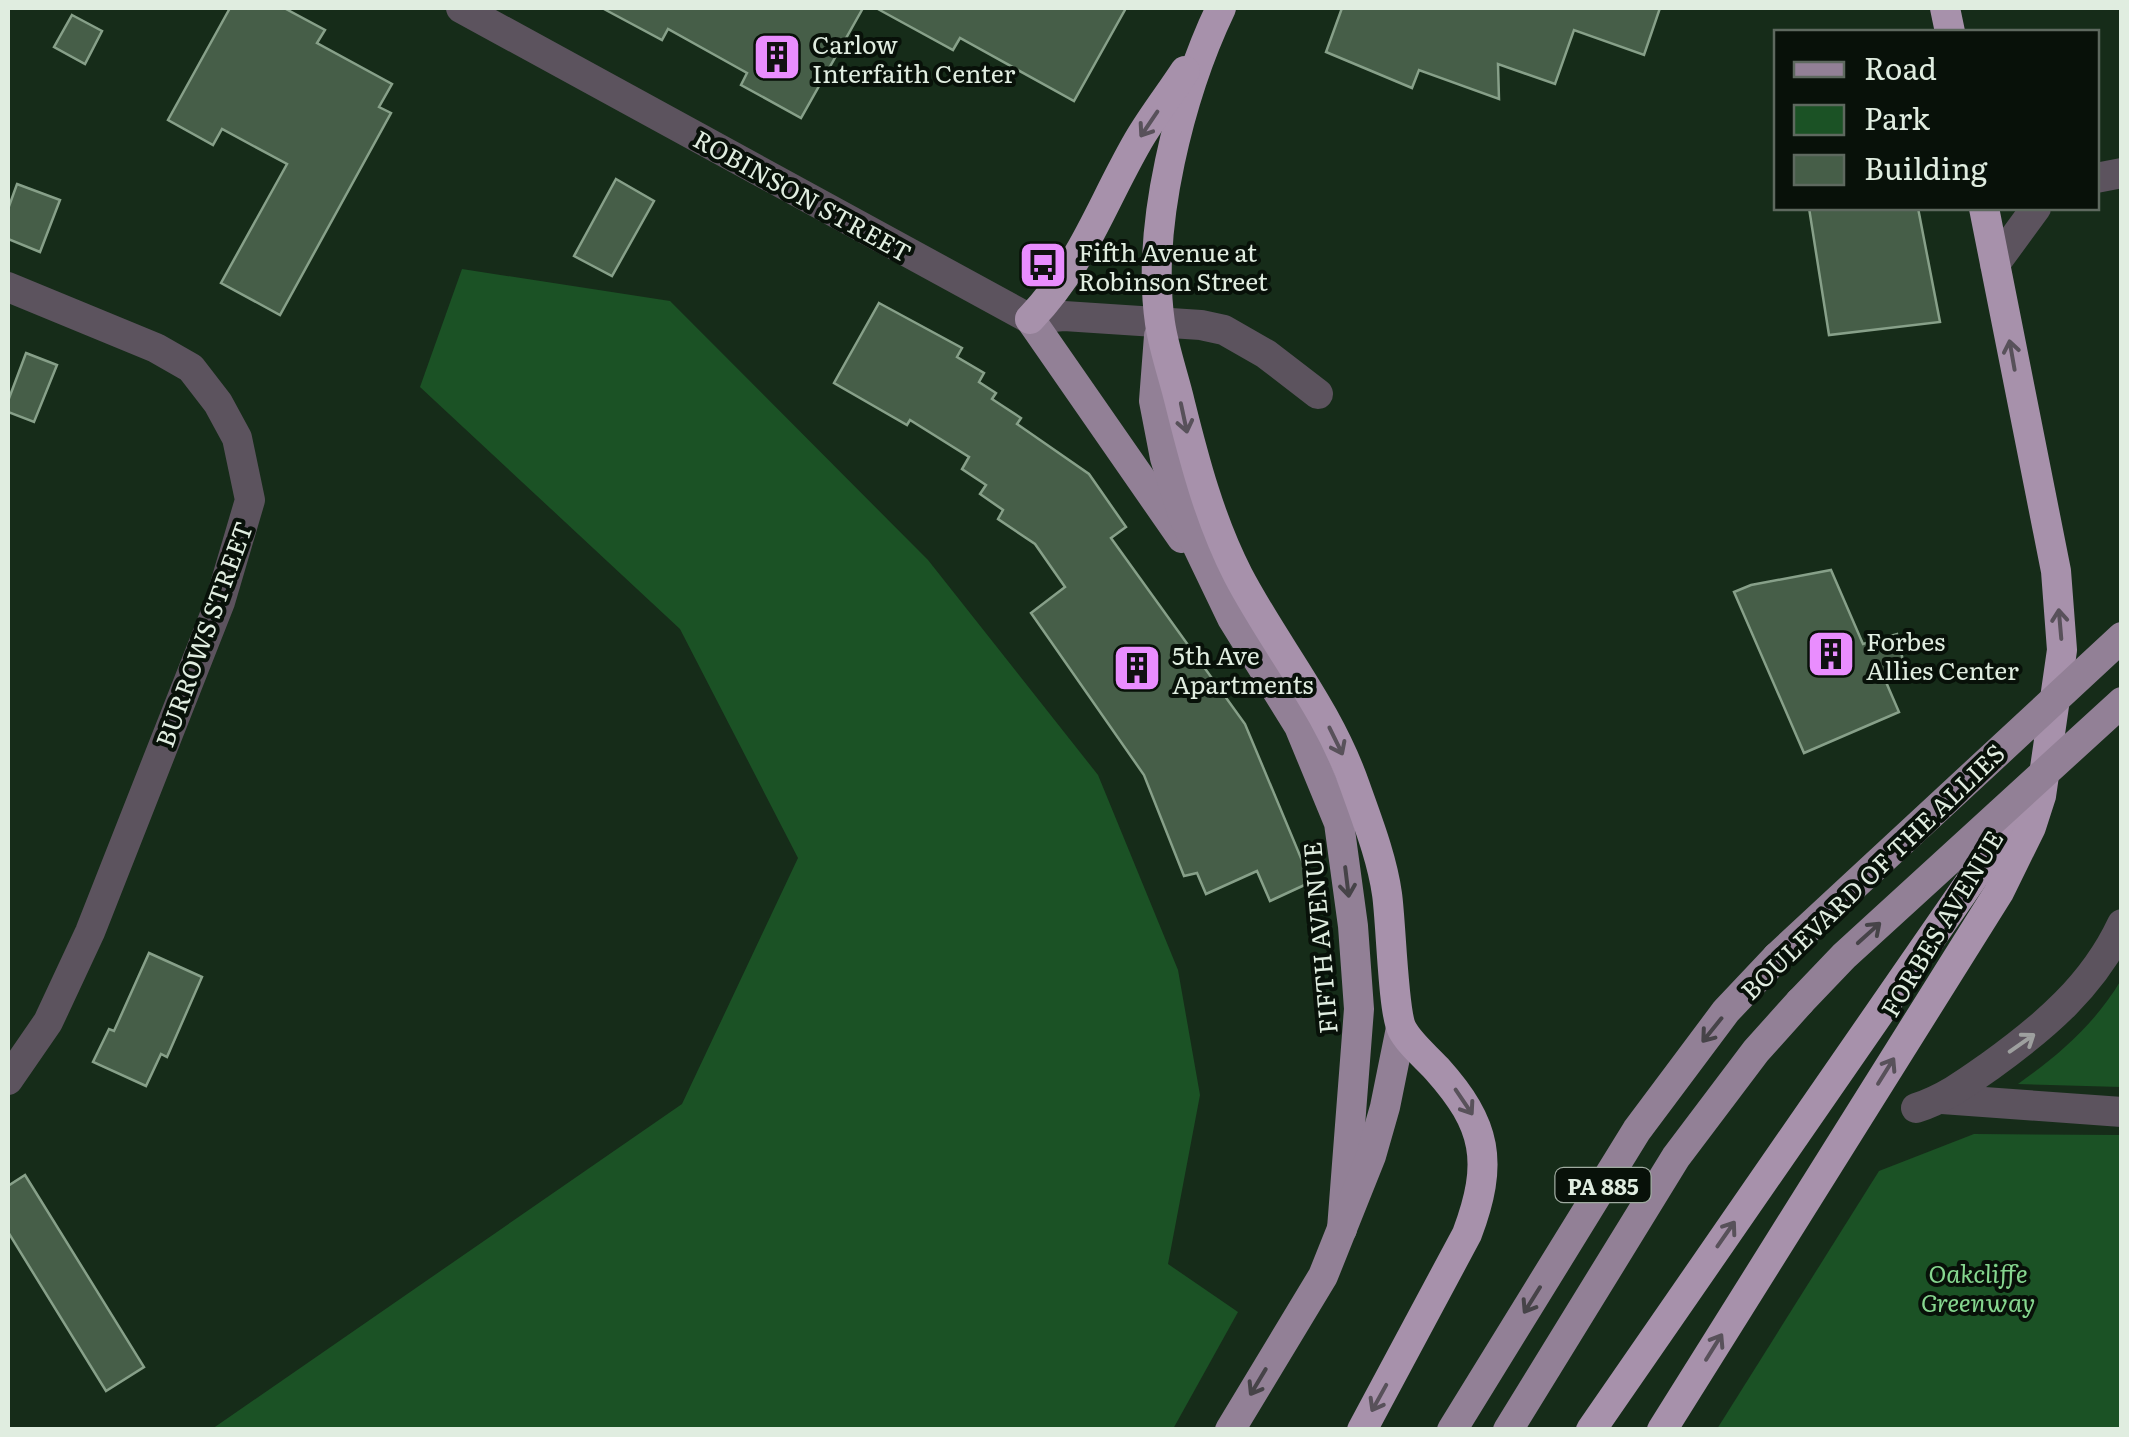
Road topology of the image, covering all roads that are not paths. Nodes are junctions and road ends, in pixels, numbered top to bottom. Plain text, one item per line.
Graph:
1 (461, 8) edge
2 (1221, 8) edge
3 (1204, 44) junction
4 (1984, 210) edge
5 (2035, 210) edge
6 (1996, 264) junction
7 (8, 287) edge
8 (1030, 319) junction
9 (1160, 323) junction
10 (1318, 394) dead end
11 (1208, 573) junction
12 (2122, 637) edge
13 (2122, 702) edge
14 (2052, 721) junction
15 (2122, 924) edge
16 (1400, 1028) junction
17 (8, 1080) edge
18 (2122, 1112) edge
19 (1342, 1230) junction
20 (1230, 1430) edge
21 (1362, 1430) edge
22 (1452, 1430) edge
23 (1508, 1430) edge
24 (1591, 1430) edge
25 (1662, 1430) edge

1 - 8 street, ROBINSON STREET
2 - 3 highway, FIFTH AVENUE
3 -> 8 highway
3 - 9 highway, FIFTH AVENUE
4 - 6 highway, FORBES AVENUE
5 - 6 street
14 -> 6 highway, FORBES AVENUE
7 - 17 street, BURROWS STREET
8 - 9 street
8 - 11 main road
9 - 10 street
9 - 11 main road, FIFTH AVENUE
9 -> 16 highway, FIFTH AVENUE
11 -> 19 main road, FIFTH AVENUE
12 -> 22 main road, BOULEVARD OF THE ALLIES / PA 885, bridge
23 -> 13 main road, BOULEVARD OF THE ALLIES / PA 885, bridge
24 -> 14 highway
25 -> 14 highway, FORBES AVENUE
18 -> 15 street
16 - 19 main road, FIFTH AVENUE
16 -> 21 highway
19 -> 20 main road, FIFTH AVENUE

